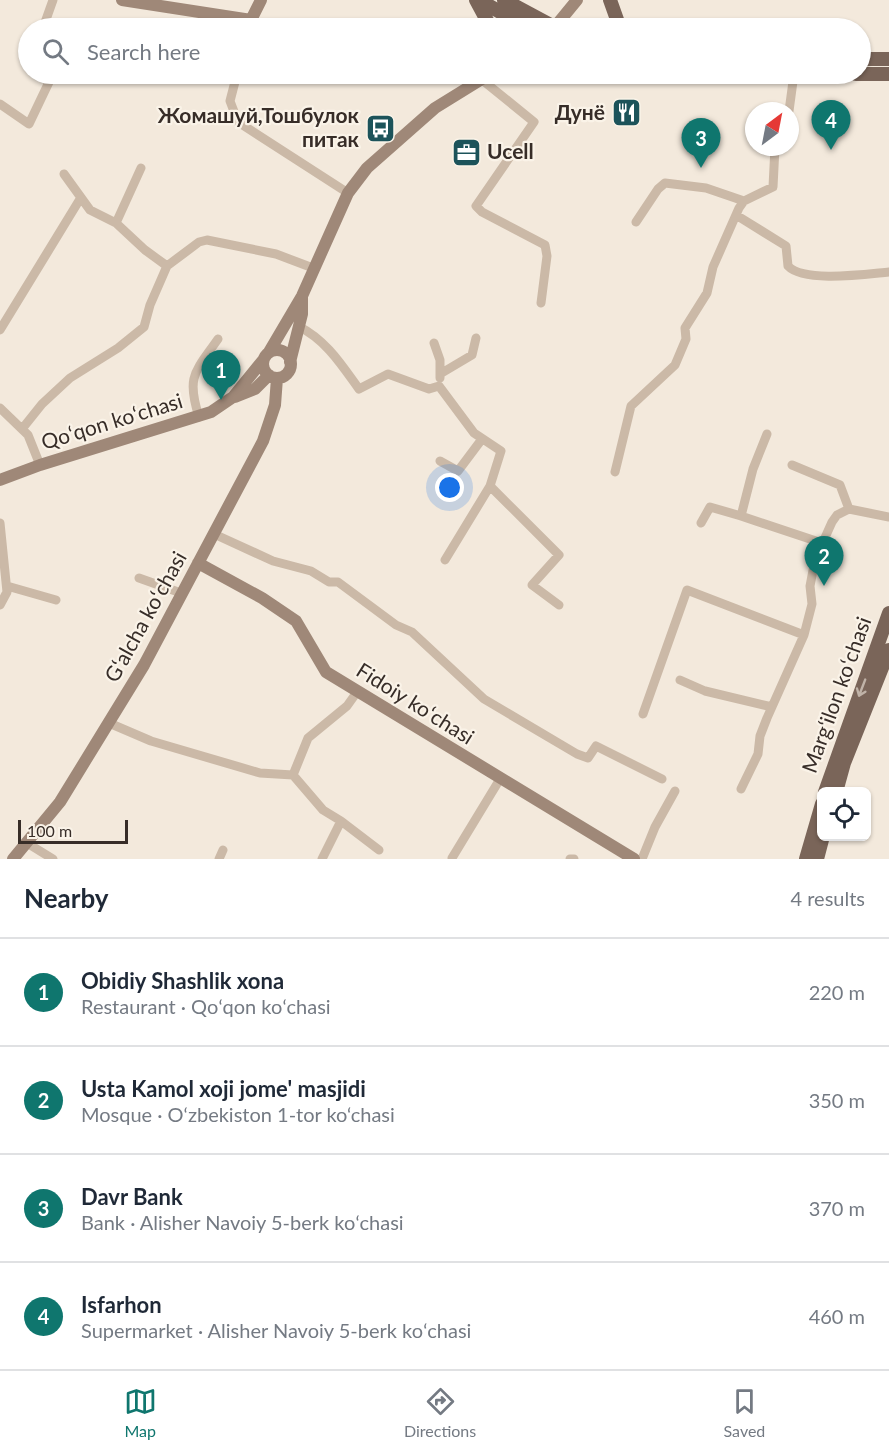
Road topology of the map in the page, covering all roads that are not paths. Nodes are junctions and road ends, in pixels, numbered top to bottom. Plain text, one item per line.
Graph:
1 (53, 0) edge
2 (122, 0) edge
3 (261, 0) edge
4 (478, 0) edge
5 (504, 0) edge
6 (577, 0) edge
7 (610, 0) edge
8 (47, 18) edge
9 (218, 18) edge
10 (253, 18) edge
11 (486, 18) edge
12 (510, 18) edge
13 (537, 18) edge
14 (563, 18) edge
15 (616, 18) edge
16 (871, 59) edge
17 (889, 59) edge
18 (871, 74) edge
19 (889, 74) edge
20 (47, 84) edge
21 (234, 84) edge
22 (473, 84) edge
23 (496, 84) edge
24 (793, 84) edge
25 (790, 102) edge
26 (0, 104) edge
27 (775, 156) edge
28 (141, 168) dead end
29 (64, 174) dead end
30 (348, 193) junction
31 (80, 199) junction
32 (744, 201) junction
33 (736, 215) junction
34 (636, 222) dead end
35 (116, 223) junction
36 (167, 266) junction
37 (314, 268) junction
38 (889, 272) edge
39 (302, 296) junction
40 (541, 303) dead end
41 (298, 326) junction
42 (0, 330) edge
43 (476, 338) dead end
44 (219, 339) dead end
45 (434, 343) dead end
46 (266, 356) junction
47 (290, 362) junction
48 (440, 374) junction
49 (273, 376) junction
50 (439, 386) junction
51 (255, 389) junction
52 (233, 397) junction
53 (275, 405) junction
54 (0, 408) edge
55 (199, 417) junction
56 (22, 429) junction
57 (767, 434) dead end
58 (482, 439) junction
59 (440, 461) dead end
60 (40, 465) junction
61 (792, 465) dead end
62 (615, 472) dead end
63 (0, 480) edge
64 (490, 486) junction
65 (849, 509) junction
66 (741, 516) junction
67 (889, 517) edge
68 (701, 523) dead end
69 (0, 524) edge
70 (214, 534) junction
71 (822, 543) junction
72 (445, 560) dead end
73 (198, 563) junction
74 (139, 578) dead end
75 (7, 586) junction
76 (181, 593) junction
77 (56, 600) dead end
78 (0, 605) edge
79 (560, 605) dead end
80 (889, 613) edge
81 (804, 634) junction
82 (885, 654) edge
83 (680, 680) dead end
84 (357, 692) junction
85 (772, 707) junction
86 (643, 714) dead end
87 (109, 723) junction
88 (293, 775) junction
89 (500, 779) junction
90 (662, 779) dead end
91 (827, 787) edge
92 (837, 787) edge
93 (741, 789) dead end
94 (675, 791) dead end
95 (341, 821) junction
96 (817, 821) edge
97 (822, 841) edge
98 (27, 843) junction
99 (379, 850) dead end
100 (452, 858) edge
101 (13, 859) edge
102 (53, 859) edge
103 (322, 859) edge
104 (634, 859) edge
105 (642, 859) edge
106 (806, 859) edge
107 (817, 859) edge

1 - 8 street
2 - 9 street
3 - 10 street
4 - 11 main road
4 - 12 main road
5 - 13 main road
6 - 14 street
7 - 15 main road
16 - 17 main road
18 - 19 main road
20 - 26 street
21 - 30 street
22 - 30 street, Qoʻqon koʻchasi
23 - 40 street
24 - 25 street
27 - 32 street
28 - 35 street
29 - 31 street
30 - 37 street, Qoʻqon koʻchasi
31 - 35 street
31 - 42 street
32 - 33 street
32 - 34 street
33 - 38 street
33 - 62 street
35 - 36 street
36 - 37 street
36 - 56 street
37 - 39 street, Qoʻqon koʻchasi
39 - 41 street, Qoʻqon koʻchasi
39 - 46 street, Qoʻqon koʻchasi
41 - 47 street, Qoʻqon koʻchasi
41 - 50 street
43 - 48 street
44 - 55 street
45 - 48 street
46 - 47 street
46 - 49 street
46 - 52 street, Qoʻqon koʻchasi
47 - 49 street
48 - 50 street
49 - 51 street, Qoʻqon koʻchasi
49 - 53 street, Gʻalcha koʻchasi
50 - 58 street
51 - 52 street, Qoʻqon koʻchasi
51 - 53 street
52 - 55 street, Qoʻqon koʻchasi
53 - 70 street, Gʻalcha koʻchasi
54 - 56 street
55 - 60 street, Qoʻqon koʻchasi
56 - 60 street
57 - 66 street
58 - 59 street
58 - 64 street
60 - 63 street, Qoʻqon koʻchasi
61 - 65 street
64 - 72 street
64 - 79 street
65 - 67 street
65 - 71 street
66 - 68 street
66 - 71 street
69 - 75 street
70 - 73 street, Gʻalcha koʻchasi
70 - 90 street
71 - 81 street
73 - 76 street, Gʻalcha koʻchasi
73 - 84 street, Fidoiy koʻchasi
74 - 76 street
75 - 77 street
75 - 78 street
76 - 87 street, Gʻalcha koʻchasi
80 - 82 main road, Margʻilon koʻchasi
81 - 85 street
81 - 86 street
82 -> 91 main road, Margʻilon koʻchasi
82 - 92 main road, Margʻilon koʻchasi
83 - 85 street
84 - 88 street
84 - 89 street, Fidoiy koʻchasi
85 - 93 street
87 - 88 street
87 - 98 street, Gʻalcha koʻchasi
88 - 95 street
89 - 100 street
89 - 104 street, Fidoiy koʻchasi
94 - 105 street
95 - 99 street
95 - 103 street
96 - 106 main road, Margʻilon koʻchasi
97 - 107 main road
98 - 101 street, Gʻalcha koʻchasi
98 - 102 street

